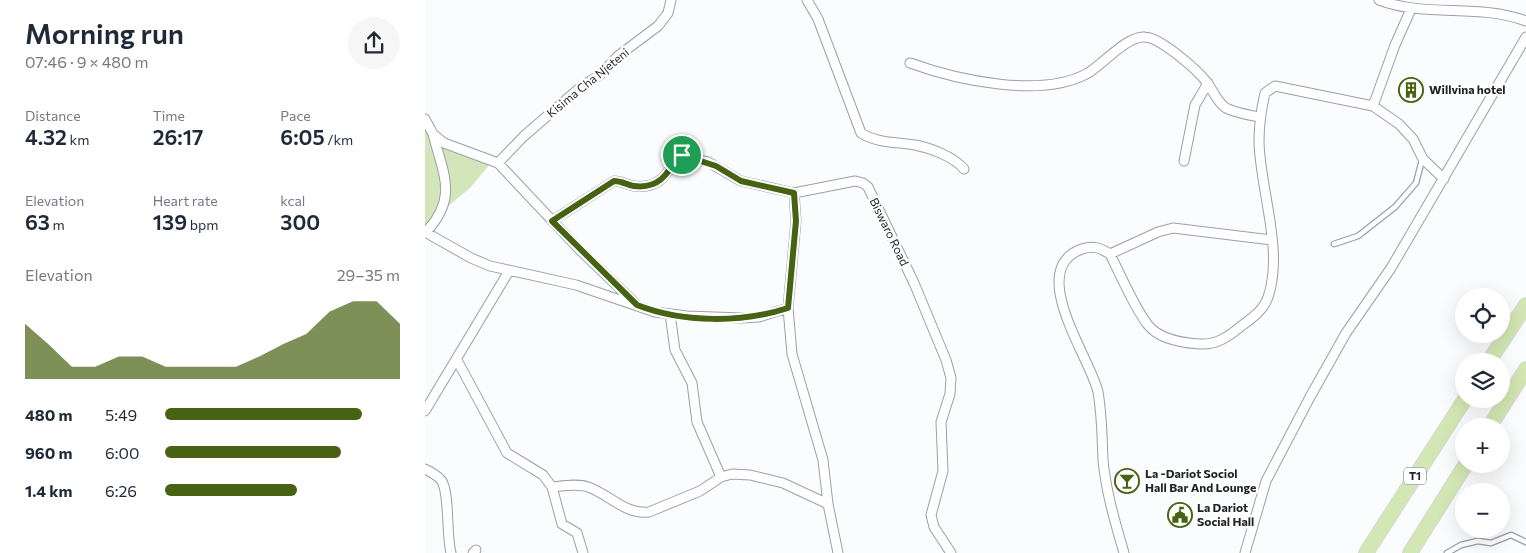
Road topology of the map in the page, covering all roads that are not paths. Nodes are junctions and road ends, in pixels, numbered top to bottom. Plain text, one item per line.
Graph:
1 (671, 0) edge
2 (807, 0) edge
3 (1379, 0) edge
4 (1411, 9) junction
5 (1526, 21) edge
6 (1526, 37) edge
7 (910, 63) dead end
8 (1208, 83) junction
9 (1373, 106) junction
10 (1259, 117) junction
11 (425, 119) edge
12 (433, 134) junction
13 (1423, 159) junction
14 (1184, 161) dead end
15 (498, 163) junction
16 (964, 170) dead end
17 (1444, 179) junction
18 (794, 193) junction
19 (552, 221) junction
20 (425, 232) edge
21 (1272, 240) junction
22 (1334, 244) dead end
23 (1110, 254) junction
24 (509, 272) junction
25 (637, 305) junction
26 (1526, 305) edge
27 (788, 308) junction
28 (670, 314) junction
29 (1495, 353) edge
30 (457, 360) junction
31 (1525, 371) edge
32 (1459, 408) edge
33 (425, 411) edge
34 (1495, 418) edge
35 (425, 469) edge
36 (1460, 473) edge
37 (721, 477) junction
38 (552, 487) junction
39 (828, 504) junction
40 (1526, 542) edge
41 (451, 553) edge
42 (583, 553) edge
43 (838, 553) edge
44 (951, 553) edge
45 (1124, 553) edge
46 (1245, 553) edge
47 (1366, 553) edge
48 (1410, 553) edge
49 (1447, 553) edge

1 - 15 street, Kisima Cha Njeteni
2 - 16 street
3 - 4 street
4 - 5 street
4 - 9 street
6 - 17 street
7 - 8 street
8 - 10 street
8 - 14 street
9 - 10 street
9 - 13 street
10 - 21 street
11 - 12 street
12 - 15 street
12 - 20 street
13 - 17 street
13 - 22 lane
15 - 19 street
17 - 46 street
18 - 19 street, Biswaro Road
18 - 27 street
18 - 44 street, Biswaro Road
19 - 25 street
20 - 24 street
21 - 23 street
21 - 23 street
23 - 45 street
24 - 25 street
24 - 30 street
25 - 28 street
26 - 29 highway
27 - 28 street
27 - 39 street
28 - 37 street
30 - 33 street
30 - 38 street
31 - 34 highway
32 - 47 highway, T1
35 - 41 street
36 - 48 highway
37 - 38 street
37 - 39 street
38 - 42 street
39 - 43 street
40 - 49 lane

